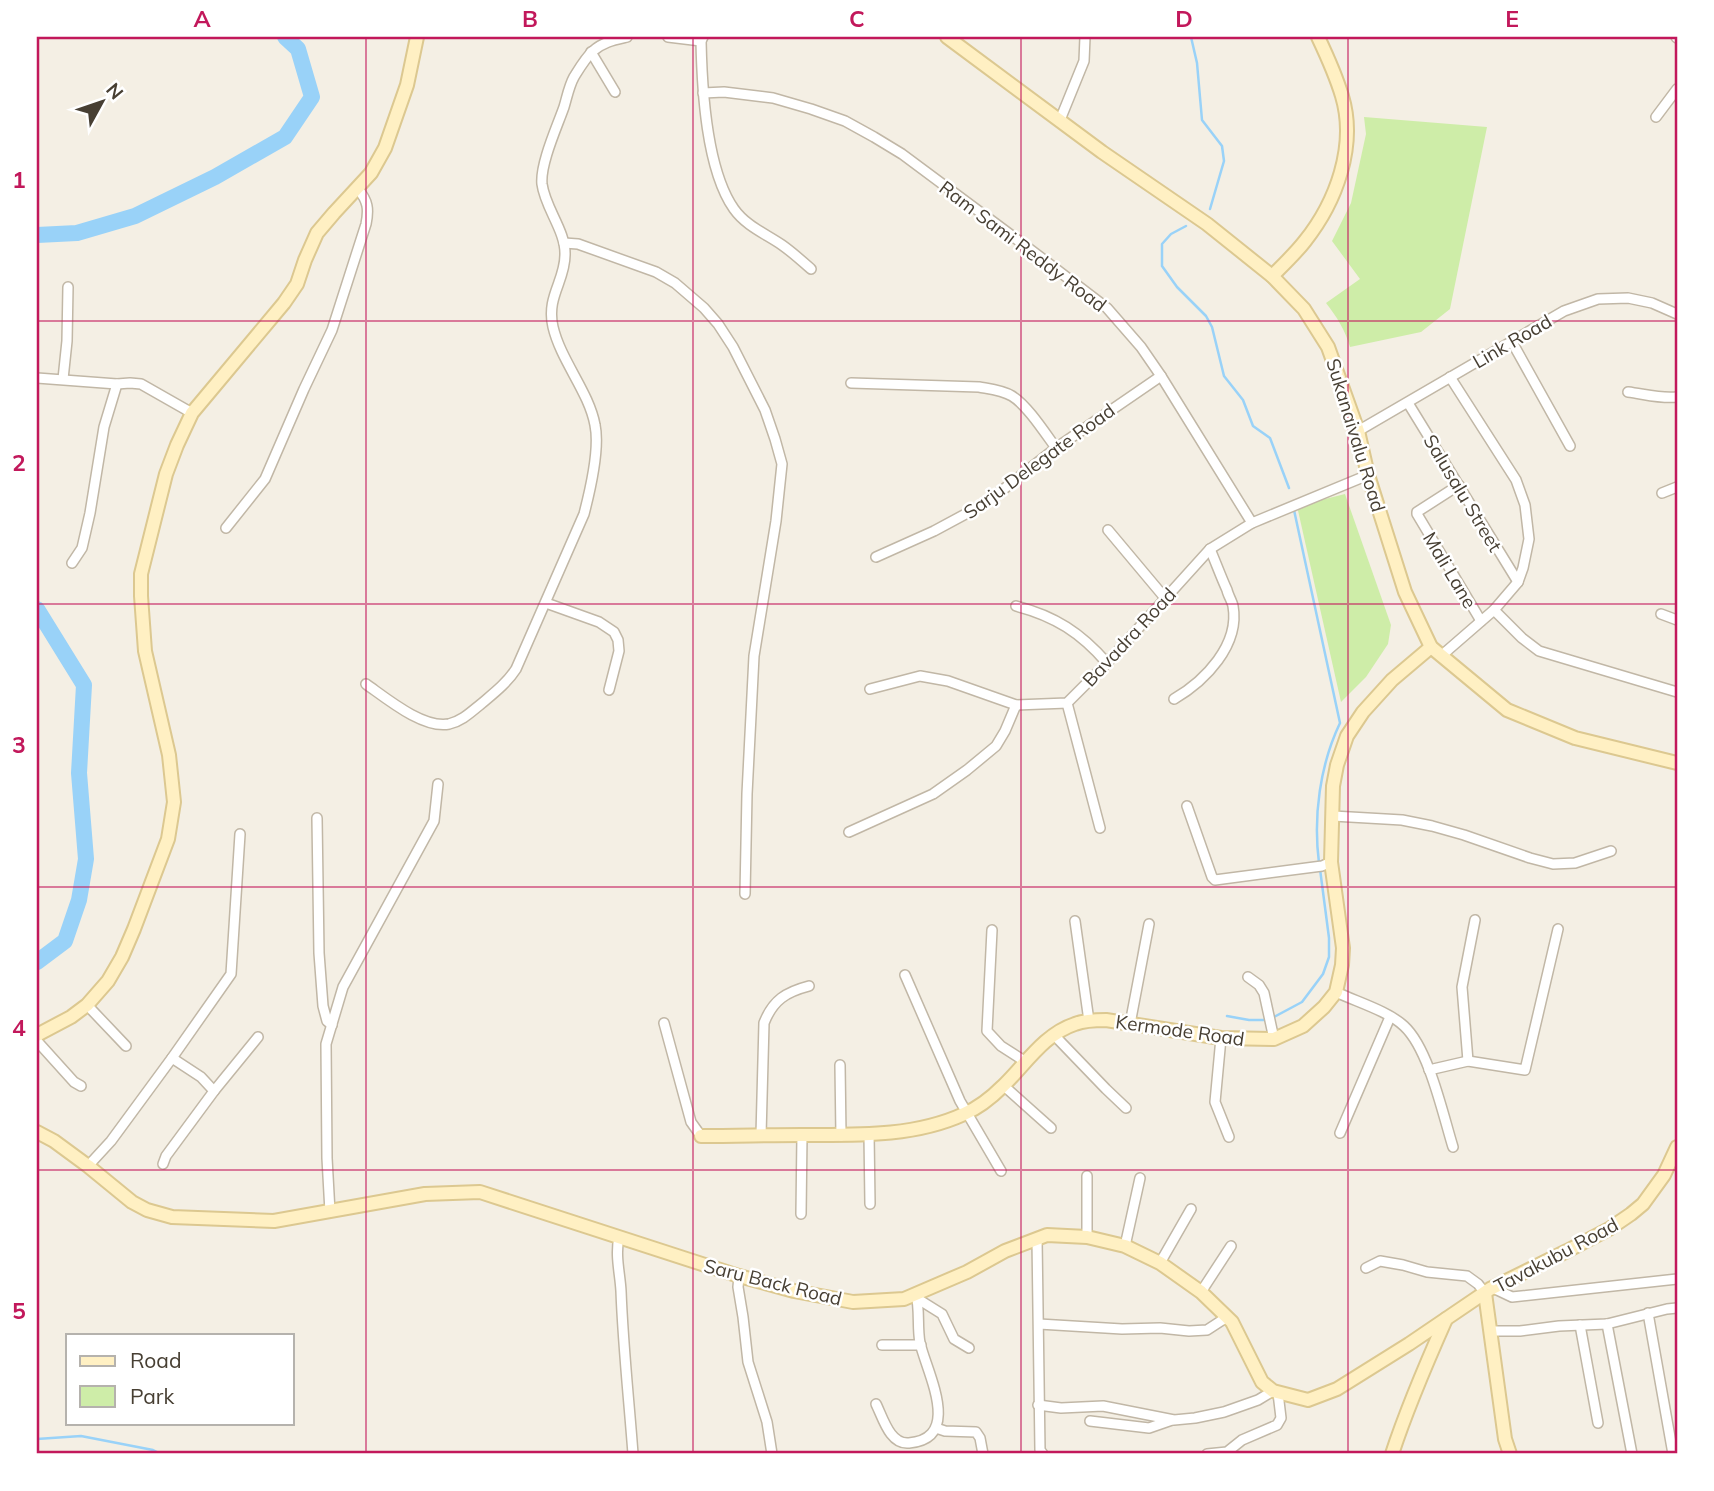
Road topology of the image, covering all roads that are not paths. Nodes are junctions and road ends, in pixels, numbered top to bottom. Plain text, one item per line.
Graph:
1 (417, 37) edge
2 (627, 37) edge
3 (668, 37) edge
4 (947, 37) edge
5 (1085, 37) edge
6 (1318, 37) edge
7 (702, 39) edge
8 (603, 40) edge
9 (592, 52) junction
10 (1677, 89) edge
11 (615, 92) dead end
12 (704, 93) junction
13 (1656, 117) dead end
14 (1060, 120) junction
15 (358, 189) junction
16 (564, 243) junction
17 (811, 269) dead end
18 (1272, 276) junction
19 (68, 287) dead end
20 (1677, 314) edge
21 (1512, 342) junction
22 (1161, 376) junction
23 (1450, 377) junction
24 (37, 378) edge
25 (63, 379) junction
26 (851, 383) dead end
27 (117, 384) junction
28 (1628, 392) dead end
29 (1677, 397) edge
30 (1408, 403) junction
31 (192, 413) junction
32 (1358, 431) junction
33 (1570, 446) dead end
34 (1056, 448) junction
35 (1368, 475) junction
36 (1459, 485) junction
37 (1677, 486) edge
38 (1662, 494) dead end
39 (1252, 523) junction
40 (226, 528) dead end
41 (1108, 530) dead end
42 (1210, 549) junction
43 (876, 557) dead end
44 (72, 563) dead end
45 (1518, 582) junction
46 (1165, 598) junction
47 (546, 603) junction
48 (1016, 606) dead end
49 (1494, 610) junction
50 (1661, 614) dead end
51 (1677, 620) edge
52 (1481, 621) junction
53 (1436, 652) junction
54 (1107, 663) junction
55 (366, 684) dead end
56 (870, 689) dead end
57 (609, 690) dead end
58 (1677, 692) edge
59 (1174, 699) dead end
60 (1067, 703) junction
61 (1016, 705) junction
62 (1677, 763) edge
63 (438, 784) dead end
64 (1187, 806) dead end
65 (1333, 816) junction
66 (317, 818) dead end
67 (1100, 828) dead end
68 (849, 832) dead end
69 (240, 835) dead end
70 (1611, 851) dead end
71 (1327, 864) junction
72 (745, 894) dead end
73 (1475, 920) dead end
74 (1075, 921) dead end
75 (1149, 924) dead end
76 (1558, 929) dead end
77 (992, 930) dead end
78 (905, 975) dead end
79 (1248, 977) dead end
80 (808, 986) dead end
81 (1336, 992) junction
82 (87, 1005) junction
83 (1390, 1017) junction
84 (1089, 1021) junction
85 (664, 1023) dead end
86 (1130, 1024) junction
87 (332, 1025) junction
88 (37, 1035) edge
89 (1054, 1035) junction
90 (258, 1037) dead end
91 (1221, 1038) junction
92 (1275, 1039) junction
93 (37, 1041) edge
94 (126, 1046) dead end
95 (172, 1058) junction
96 (1468, 1061) junction
97 (1026, 1062) junction
98 (840, 1065) dead end
99 (1429, 1070) junction
100 (81, 1086) dead end
101 (1004, 1086) junction
102 (215, 1091) junction
103 (1126, 1108) dead end
104 (968, 1112) junction
105 (1051, 1128) dead end
106 (37, 1132) edge
107 (1340, 1133) dead end
108 (869, 1134) junction
109 (761, 1135) junction
110 (802, 1135) junction
111 (701, 1136) joint
112 (841, 1136) junction
113 (1229, 1137) dead end
114 (1452, 1147) dead end
115 (1677, 1147) edge
116 (163, 1164) dead end
117 (88, 1166) junction
118 (1001, 1171) dead end
119 (1087, 1176) dead end
120 (1140, 1178) dead end
121 (870, 1204) dead end
122 (1191, 1209) dead end
123 (330, 1212) junction
124 (801, 1214) dead end
125 (619, 1237) junction
126 (1087, 1237) junction
127 (1037, 1239) junction
128 (1125, 1246) junction
129 (1231, 1246) dead end
130 (1160, 1263) junction
131 (1366, 1268) dead end
132 (739, 1276) junction
133 (1677, 1279) edge
134 (1489, 1290) junction
135 (1201, 1292) junction
136 (917, 1296) junction
137 (1677, 1308) edge
138 (1648, 1313) junction
139 (1227, 1317) junction
140 (1447, 1319) junction
141 (1039, 1324) junction
142 (1607, 1324) junction
143 (1580, 1325) junction
144 (1490, 1331) junction
145 (881, 1345) dead end
146 (921, 1345) junction
147 (969, 1348) dead end
148 (1276, 1392) junction
149 (876, 1404) dead end
150 (1038, 1405) junction
151 (1174, 1420) junction
152 (1090, 1421) dead end
153 (1598, 1423) dead end
154 (936, 1428) junction
155 (633, 1454) edge
156 (772, 1454) edge
157 (983, 1454) edge
158 (1044, 1454) edge
159 (1207, 1454) edge
160 (1392, 1454) edge
161 (1510, 1454) edge
162 (1632, 1454) edge
163 (1673, 1454) edge

1 - 15 main road
2 - 8 street
3 - 7 street
4 - 14 main road, Sukanaivalu Road
5 - 14 street
6 - 18 main road
7 - 12 street
8 - 9 street
9 - 11 street
9 - 16 street
10 - 13 street
12 - 17 street
12 - 22 street, Ram Sami Reddy Road
14 - 18 main road, Sukanaivalu Road
15 - 31 main road
15 - 40 street
16 - 47 street
16 - 72 street
18 - 32 main road, Sukanaivalu Road
19 - 25 street
20 - 21 street, Link Road
21 - 23 street, Link Road
21 - 33 street
22 - 34 street, Sarju Delegate Road
22 - 39 street, Ram Sami Reddy Road
23 - 30 street, Link Road
23 - 45 street
24 - 25 street
25 - 27 street
26 - 34 street
27 - 31 street
27 - 44 street
28 - 29 street
30 - 32 street, Link Road
30 - 36 street, Salusalu Street
31 - 82 main road
32 - 35 main road, Sukanaivalu Road
34 - 43 street, Sarju Delegate Road
35 - 39 street, Bavadra Road
35 - 53 main road, Sukanaivalu Road
36 - 45 street, Salusalu Street
36 - 52 street, Mali Lane
37 - 38 street
39 - 42 street, Bavadra Road
41 - 46 street
42 - 46 street, Bavadra Road
42 - 59 street
45 - 49 street
46 - 54 street, Bavadra Road
47 - 55 street
47 - 57 street
48 - 54 street
49 - 52 street
49 - 58 street
50 - 51 street
52 - 53 street
53 - 62 main road, Sukanaivalu Road
53 - 65 main road
54 - 60 street, Bavadra Road
56 - 61 street, Bavadra Road
60 - 61 street, Bavadra Road
60 - 67 street
61 - 68 street
63 - 87 street
64 - 71 street
65 - 70 street
65 - 71 main road
66 - 87 street
69 - 95 street
71 - 81 main road
73 - 96 street
74 - 84 street
75 - 86 street
76 - 96 street
77 - 97 street
78 - 104 street
79 - 92 street
80 - 109 street
81 - 83 street
81 - 92 main road, Kermode Road
82 - 88 main road
82 - 94 street
83 - 99 street
83 - 107 street
84 - 86 main road, Kermode Road
84 - 89 main road, Kermode Road
85 - 111 street
86 - 91 main road, Kermode Road
87 - 123 street
89 - 97 main road, Kermode Road
89 - 103 street
90 - 102 street
91 - 92 main road, Kermode Road
91 - 113 street
93 - 100 street
95 - 102 street
95 - 117 street
96 - 99 street
97 - 101 main road, Kermode Road
98 - 112 street
99 - 114 street
101 - 104 main road, Kermode Road
101 - 105 street
102 - 116 street
104 - 108 main road, Kermode Road
104 - 118 street
106 - 117 main road, Saru Back Road
108 - 112 main road, Kermode Road
108 - 121 street
109 - 110 main road, Kermode Road
109 - 111 main road, Kermode Road
110 - 112 main road, Kermode Road
110 - 124 street
115 - 134 main road, Tavakubu Road
117 - 123 main road, Saru Back Road
119 - 126 street
120 - 128 street
122 - 130 street
123 - 125 main road, Saru Back Road
125 - 132 main road, Saru Back Road
125 - 155 street
126 - 127 main road, Saru Back Road
126 - 128 main road, Saru Back Road
127 - 136 main road, Saru Back Road
127 - 141 street
128 - 130 main road, Saru Back Road
129 - 135 street
130 - 135 main road, Saru Back Road
131 - 134 street
132 - 136 main road, Saru Back Road
132 - 156 street
133 - 134 street
134 - 140 main road, Tavakubu Road
134 - 144 main road
135 - 139 main road, Saru Back Road
136 - 146 street
136 - 147 street
137 - 138 street
138 - 142 street
138 - 163 street
139 - 141 street
139 - 148 main road, Saru Back Road
140 - 148 main road
140 - 160 main road
141 - 150 street
142 - 143 street
142 - 162 street
143 - 144 street
143 - 153 street
144 - 161 main road
145 - 146 street
146 - 154 street
148 - 151 street
148 - 159 street
149 - 154 street
150 - 151 street
150 - 158 street
151 - 152 street
154 - 157 street

